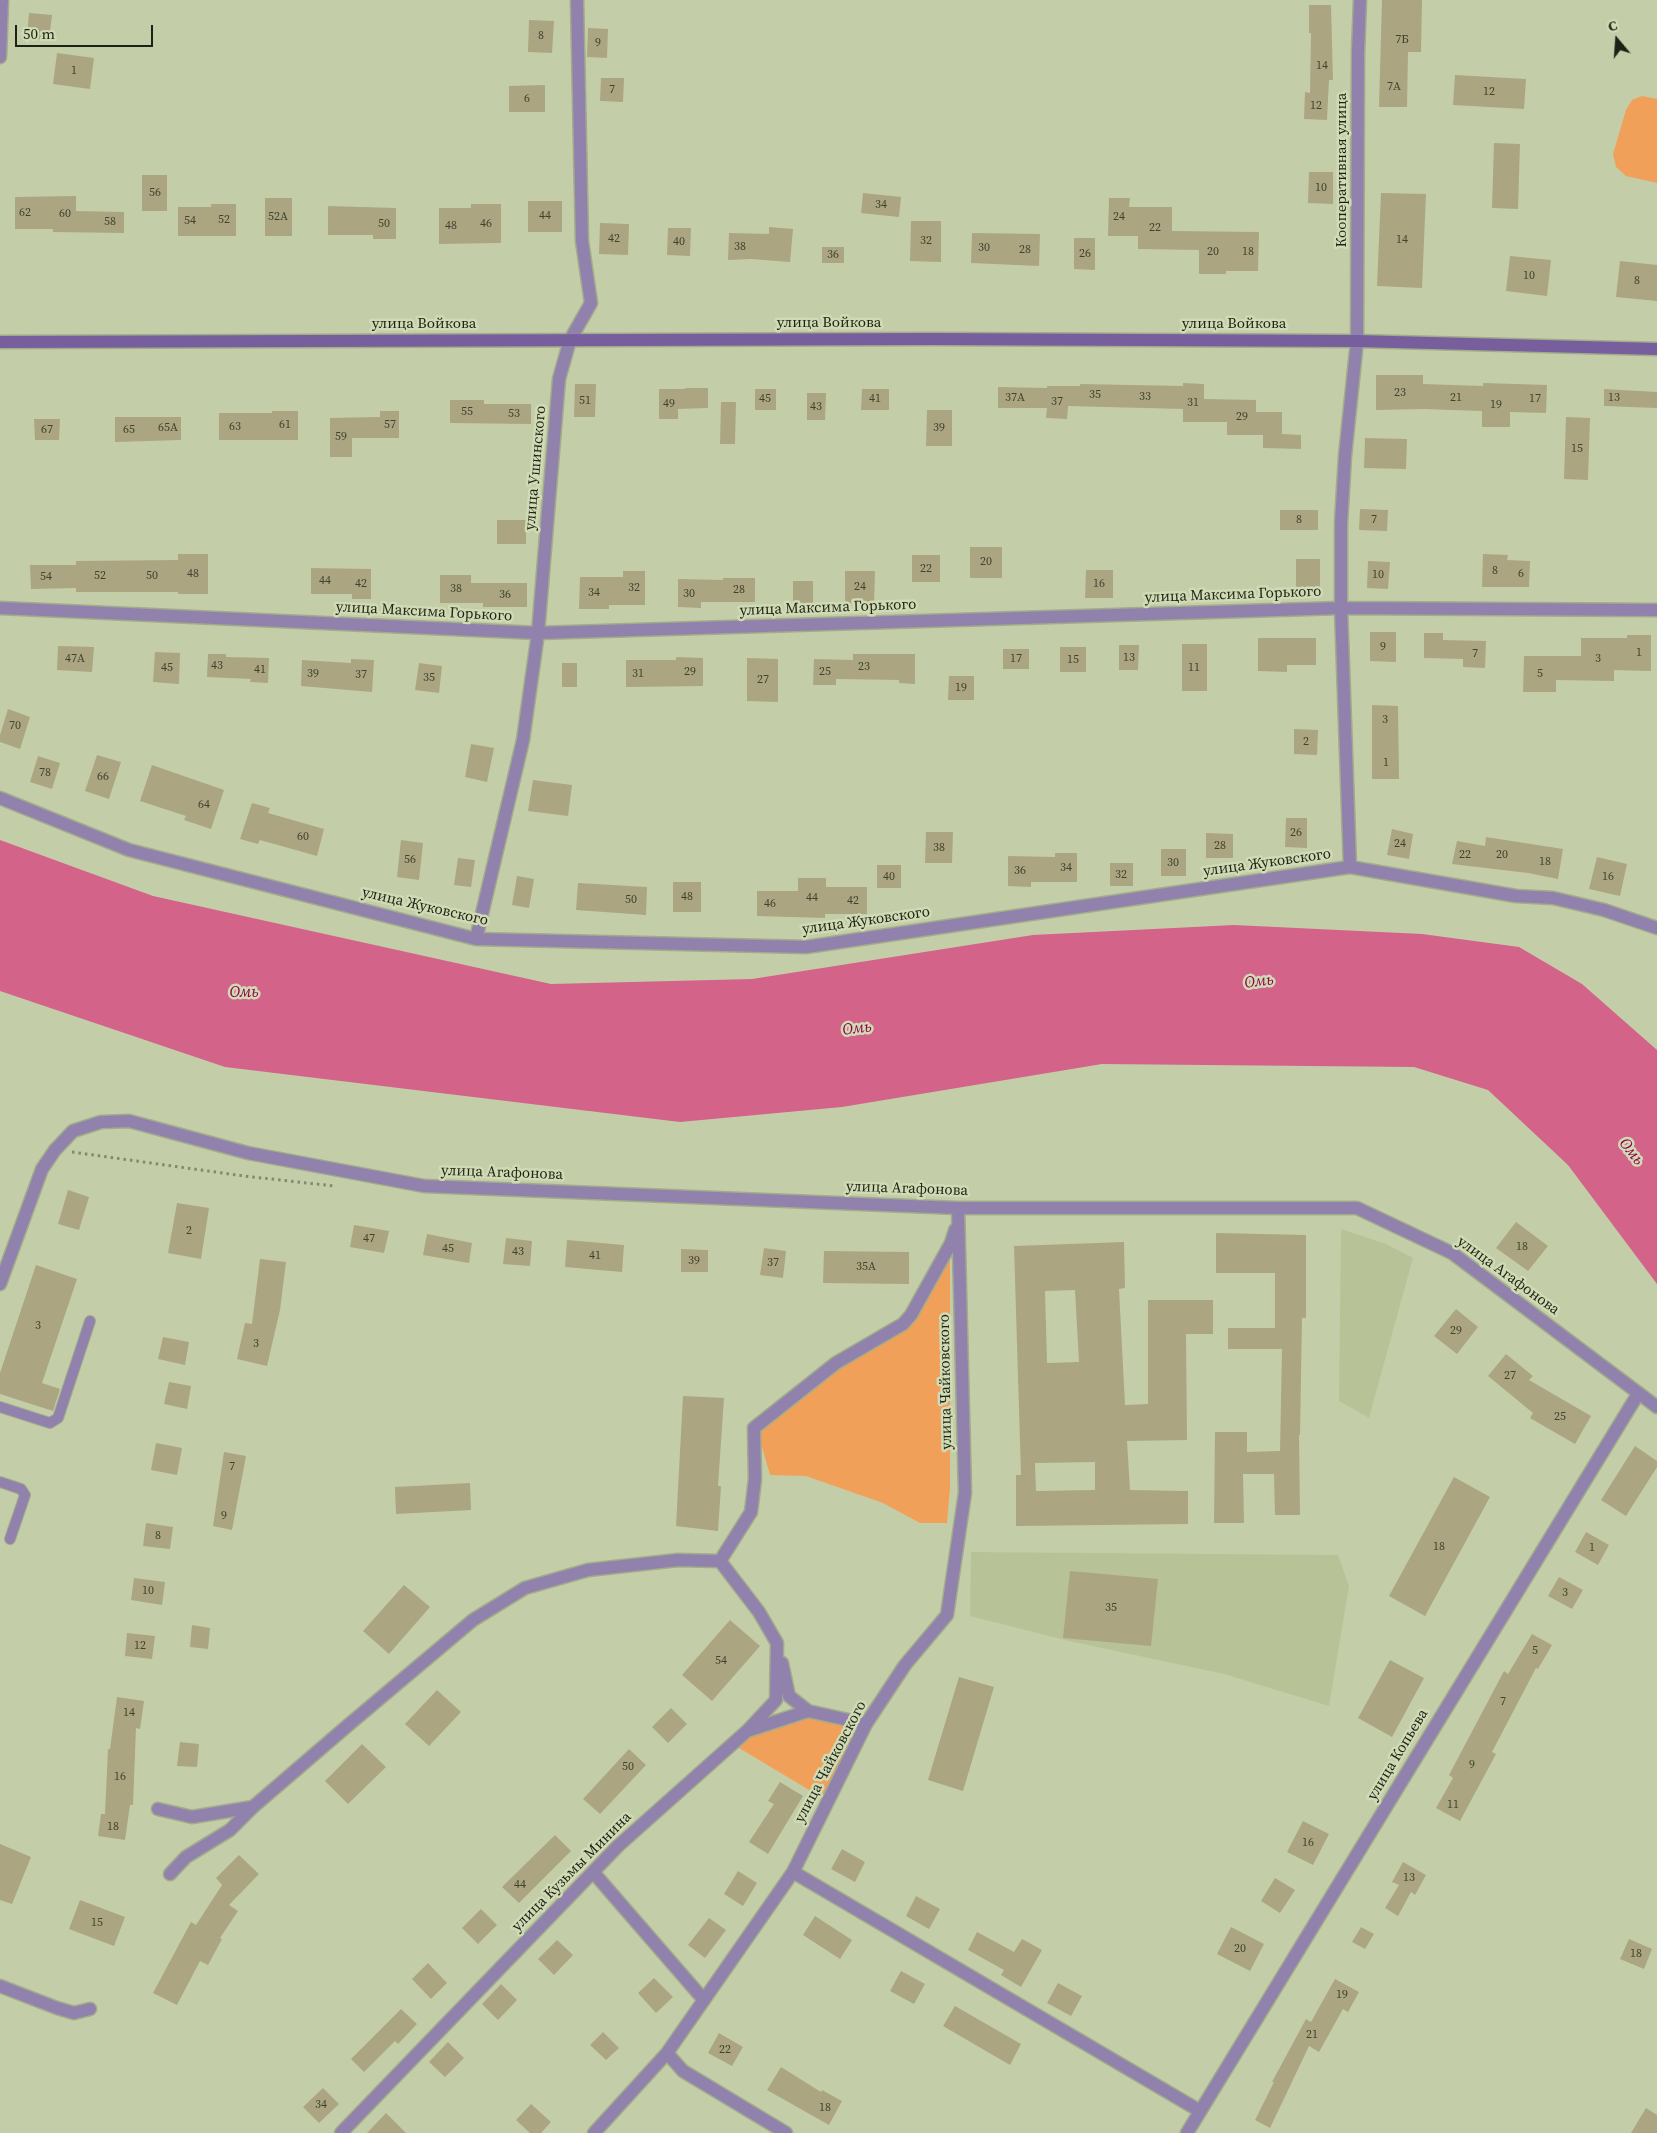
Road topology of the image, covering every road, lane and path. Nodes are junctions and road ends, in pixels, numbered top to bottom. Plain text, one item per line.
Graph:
1 (2, 0) edge
2 (577, 0) edge
3 (1360, 0) edge
4 (0, 57) edge
5 (570, 340) junction
6 (1357, 340) junction
7 (0, 342) edge
8 (1657, 349) edge
9 (0, 608) edge
10 (1341, 608) junction
11 (1657, 610) edge
12 (538, 633) junction
13 (0, 798) edge
14 (1350, 868) junction
15 (1657, 928) edge
16 (476, 939) junction
17 (958, 1214) junction
18 (0, 1284) edge
19 (90, 1321) dead end
20 (1638, 1394) junction
21 (0, 1406) edge
22 (1657, 1407) edge
23 (0, 1482) edge
24 (10, 1539) dead end
25 (720, 1561) junction
26 (777, 1643) junction
27 (808, 1711) junction
28 (866, 1724) junction
29 (747, 1731) junction
30 (253, 1807) junction
31 (158, 1809) dead end
32 (593, 1872) junction
33 (793, 1872) junction
34 (170, 1874) dead end
35 (0, 1986) edge
36 (704, 2000) junction
37 (90, 2009) dead end
38 (667, 2053) junction
39 (1200, 2111) junction
40 (341, 2133) edge
41 (594, 2133) edge
42 (786, 2133) edge
43 (1187, 2133) edge

1 - 4 street
2 - 5 street, улица Ушинского
3 - 6 street, Кооперативная улица
5 - 6 main road, улица Войкова
5 - 7 main road, улица Войкова
5 - 12 street, улица Ушинского
6 - 8 main road, улица Войкова
6 - 10 street, Кооперативная улица
9 - 12 street, улица Максима Горького
10 - 11 street, улица Максима Горького
10 - 12 street, улица Максима Горького
10 - 14 street, Кооперативная улица
12 - 16 street, улица Ушинского
13 - 16 street, улица Жуковского
14 - 15 street, улица Жуковского
14 - 16 street, улица Жуковского
17 - 18 street, улица Агафонова
17 - 20 street, улица Агафонова
17 - 25 street
17 - 28 street, улица Чайковского
19 - 21 lane
20 - 22 street, улица Агафонова
20 - 39 street, улица Копьева
23 - 24 lane
25 - 26 street
25 - 30 street
26 - 27 street
26 - 29 street
27 - 28 street
27 - 29 street, улица Кузьмы Минина
28 - 33 street, улица Чайковского
29 - 32 street, улица Кузьмы Минина
30 - 31 street
30 - 34 street
32 - 36 street
32 - 40 street, улица Кузьмы Минина
33 - 36 street, улица Чайковского
33 - 39 street
35 - 37 street
36 - 38 street, улица Чайковского
38 - 41 street, улица Чайковского
38 - 42 street
39 - 43 street, улица Копьева

